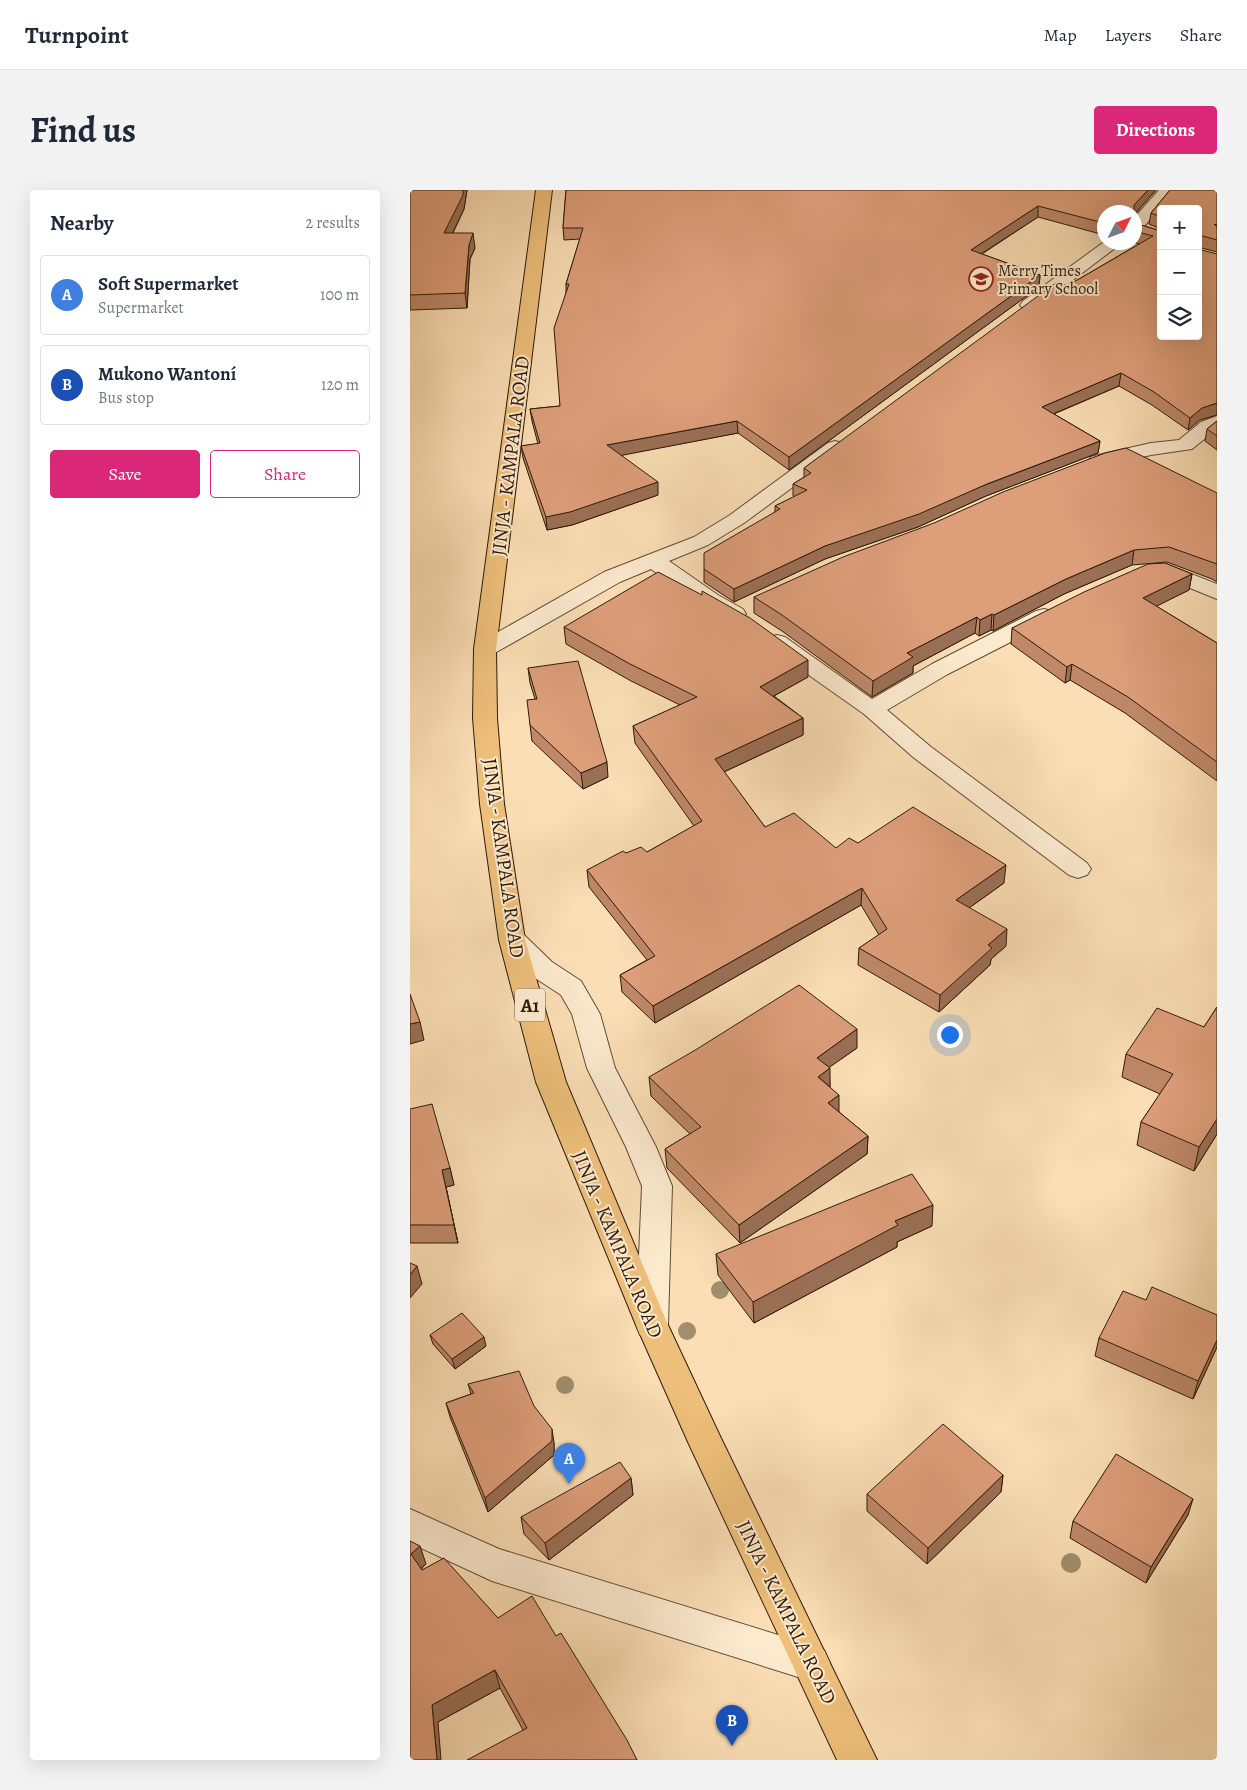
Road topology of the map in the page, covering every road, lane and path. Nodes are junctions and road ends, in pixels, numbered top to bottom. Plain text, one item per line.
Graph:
1 (544, 190) edge
2 (1168, 190) edge
3 (1142, 221) edge
4 (1142, 230) edge
5 (1153, 234) edge
6 (1104, 250) edge
7 (1010, 319) edge
8 (1217, 422) edge
9 (850, 437) edge
10 (1082, 467) edge
11 (653, 560) junction
12 (1133, 576) edge
13 (1217, 592) edge
14 (1064, 606) edge
15 (485, 649) junction
16 (872, 709) junction
17 (1078, 870) dead end
18 (512, 940) junction
19 (652, 1325) junction
20 (410, 1525) edge
21 (811, 1663) junction
22 (857, 1760) edge

1 - 15 highway, JINJA - KAMPALA ROAD / A1
2 - 3 street
4 - 5 street
6 - 7 street
8 - 10 street
9 - 11 street
11 - 15 street
11 - 16 street
12 - 13 street
14 - 16 street
15 - 18 highway, JINJA - KAMPALA ROAD / A1
16 - 17 street
18 - 19 highway, JINJA - KAMPALA ROAD / A1
18 - 19 street
19 - 21 highway, JINJA - KAMPALA ROAD / A1
20 - 21 street
21 - 22 highway, JINJA - KAMPALA ROAD / A1

